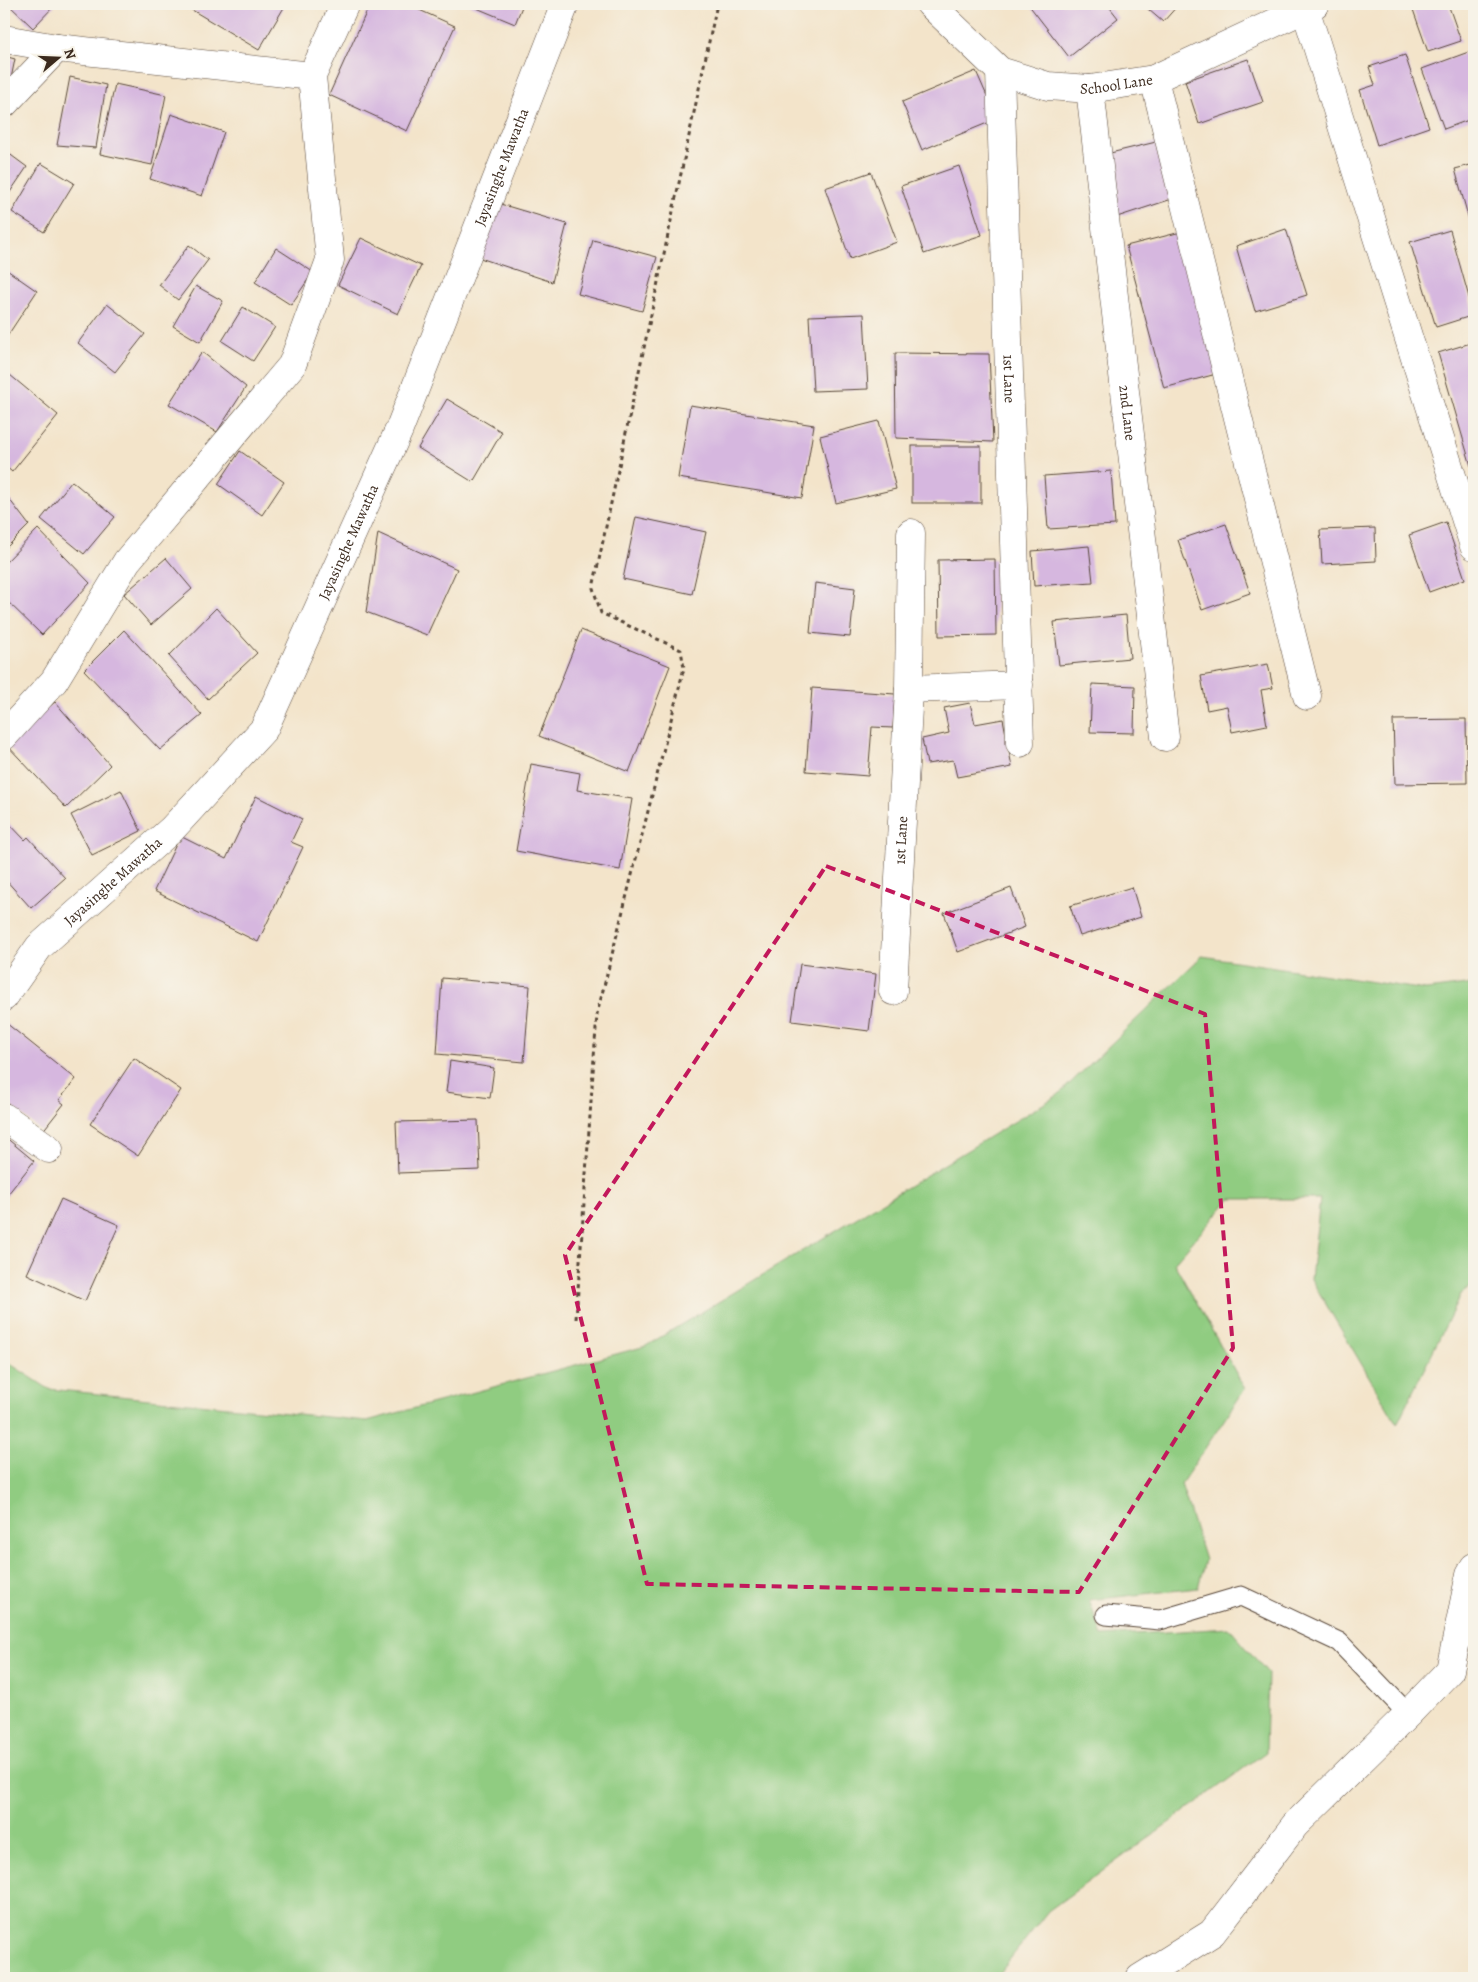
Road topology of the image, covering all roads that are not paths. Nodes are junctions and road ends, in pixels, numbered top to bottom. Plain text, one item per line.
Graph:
1 (345, 4) edge
2 (566, 4) edge
3 (930, 4) edge
4 (1310, 6) edge
5 (4, 39) edge
6 (57, 48) junction
7 (1000, 71) junction
8 (312, 76) junction
9 (1154, 79) junction
10 (1090, 89) junction
11 (4, 104) edge
12 (911, 533) dead end
13 (1474, 546) edge
14 (1019, 685) junction
15 (909, 689) junction
16 (1307, 696) dead end
17 (4, 736) edge
18 (1165, 736) dead end
19 (1020, 743) dead end
20 (893, 991) dead end
21 (4, 996) edge
22 (4, 1117) edge
23 (49, 1149) dead end
24 (1474, 1567) edge
25 (1106, 1615) dead end
26 (1408, 1714) junction
27 (1140, 1978) edge

1 - 8 street
2 - 21 street, Jayasinghe Mawatha
3 - 7 street, School Lane
4 - 9 street, School Lane
4 - 13 street
5 - 6 street
6 - 8 street
6 - 11 street
7 - 10 street, School Lane
7 - 14 street, 1st Lane
8 - 17 street
9 - 10 street, School Lane
9 - 16 street
10 - 18 street, 2nd Lane
12 - 15 street, 1st Lane
14 - 15 street
14 - 19 street, 1st Lane
15 - 20 street, 1st Lane
22 - 23 street
24 - 26 street
25 - 26 lane
26 - 27 street

